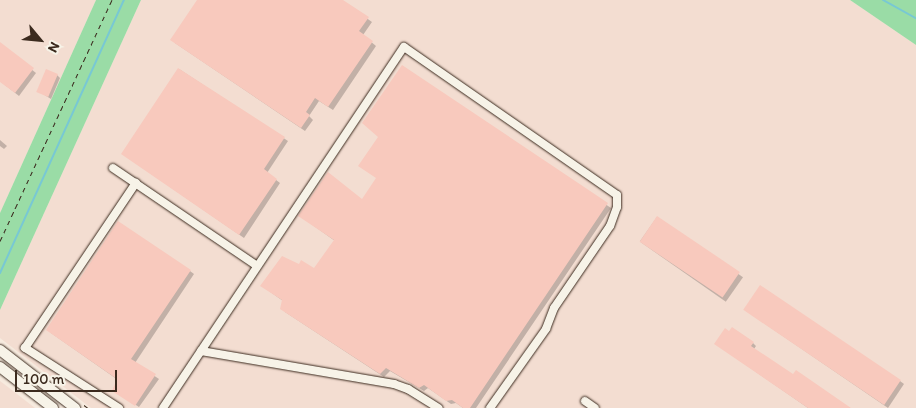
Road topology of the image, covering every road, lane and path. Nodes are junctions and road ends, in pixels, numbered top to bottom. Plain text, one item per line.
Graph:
1 (112, 0) edge
2 (113, 168) dead end
3 (136, 183) junction
4 (0, 241) edge
5 (258, 266) junction
6 (0, 350) edge
7 (201, 351) junction
8 (0, 367) edge
9 (585, 401) dead end
10 (53, 408) edge
11 (75, 408) edge
12 (119, 408) edge
13 (163, 408) edge
14 (438, 408) edge
15 (490, 408) edge
16 (595, 408) edge

1 - 4 path
2 - 3 lane
3 - 5 lane
3 - 12 lane
5 - 7 lane
5 - 15 lane
6 - 11 main road
7 - 13 lane
7 - 14 lane
8 - 10 main road
9 - 16 lane

